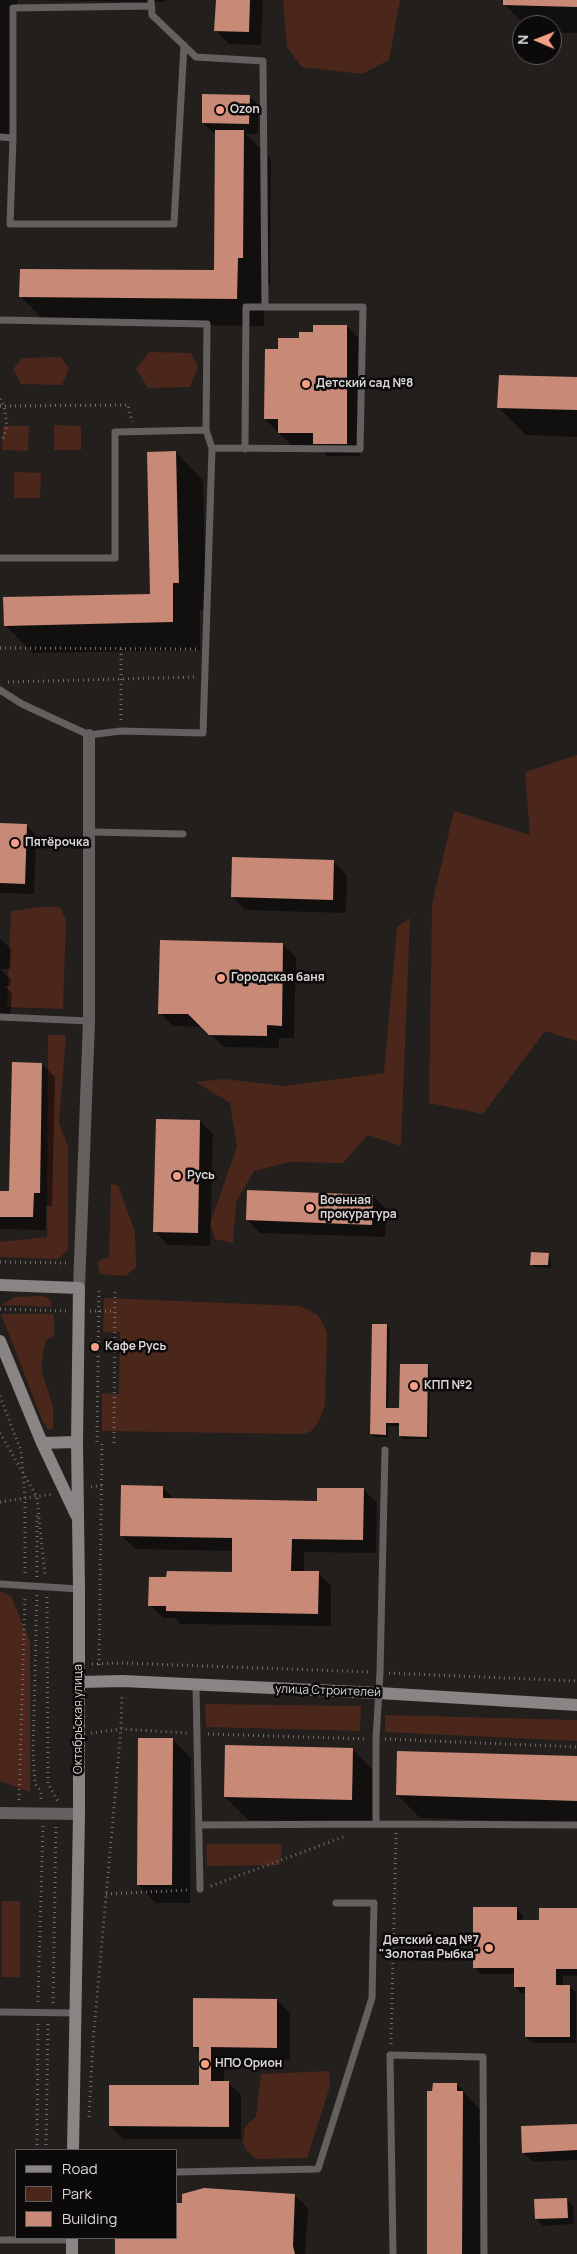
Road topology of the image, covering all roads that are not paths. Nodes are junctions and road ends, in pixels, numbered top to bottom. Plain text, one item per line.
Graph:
1 (151, 3) edge
2 (184, 45) junction
3 (0, 137) edge
4 (13, 138) junction
5 (10, 224) junction
6 (0, 225) edge
7 (264, 306) junction
8 (0, 320) edge
9 (206, 430) junction
10 (212, 448) junction
11 (245, 448) junction
12 (0, 558) edge
13 (0, 690) edge
14 (89, 735) junction
15 (91, 832) junction
16 (183, 834) dead end
17 (0, 1017) edge
18 (89, 1021) junction
19 (0, 1285) edge
20 (79, 1288) junction
21 (0, 1341) edge
22 (76, 1442) junction
23 (42, 1443) junction
24 (385, 1450) dead end
25 (78, 1520) junction
26 (0, 1584) edge
27 (79, 1589) junction
28 (79, 1682) junction
29 (196, 1686) junction
30 (379, 1693) junction
31 (577, 1705) edge
32 (0, 1813) edge
33 (78, 1814) junction
34 (376, 1824) junction
35 (199, 1825) junction
36 (577, 1825) edge
37 (200, 1890) road end
38 (336, 1903) dead end
39 (0, 2012) edge
40 (75, 2013) junction
41 (74, 2149) edge
42 (178, 2172) edge
43 (72, 2239) edge
44 (0, 2240) edge
45 (72, 2254) edge
46 (393, 2254) edge
47 (484, 2254) edge

1 - 2 lane
1 - 4 lane
2 - 5 lane
2 - 7 lane
3 - 4 lane
4 - 5 lane
5 - 6 lane
7 - 11 lane
7 - 11 lane
8 - 9 lane
9 - 10 lane
9 - 12 lane
10 - 11 lane
10 - 14 lane
13 - 14 lane
14 - 15 street
15 - 16 lane
15 - 18 street
17 - 18 lane
18 - 20 street
19 - 20 street
20 - 22 street, Октябрьская улица
21 - 23 street
22 - 23 street
22 - 25 street, Октябрьская улица
23 - 25 street
24 - 30 lane
25 - 27 street, Октябрьская улица
26 - 27 lane
27 - 28 street, Октябрьская улица
28 - 29 street, улица Строителей
28 - 33 street, Октябрьская улица
29 - 30 street, улица Строителей
29 - 35 lane
30 - 31 street, улица Строителей
30 - 34 lane
32 - 33 street
33 - 40 street, Октябрьская улица
34 - 35 lane
34 - 36 lane
35 - 37 lane
38 - 42 lane
39 - 40 lane
40 - 41 street, Октябрьская улица
43 - 44 lane
43 - 45 street
46 - 47 lane

